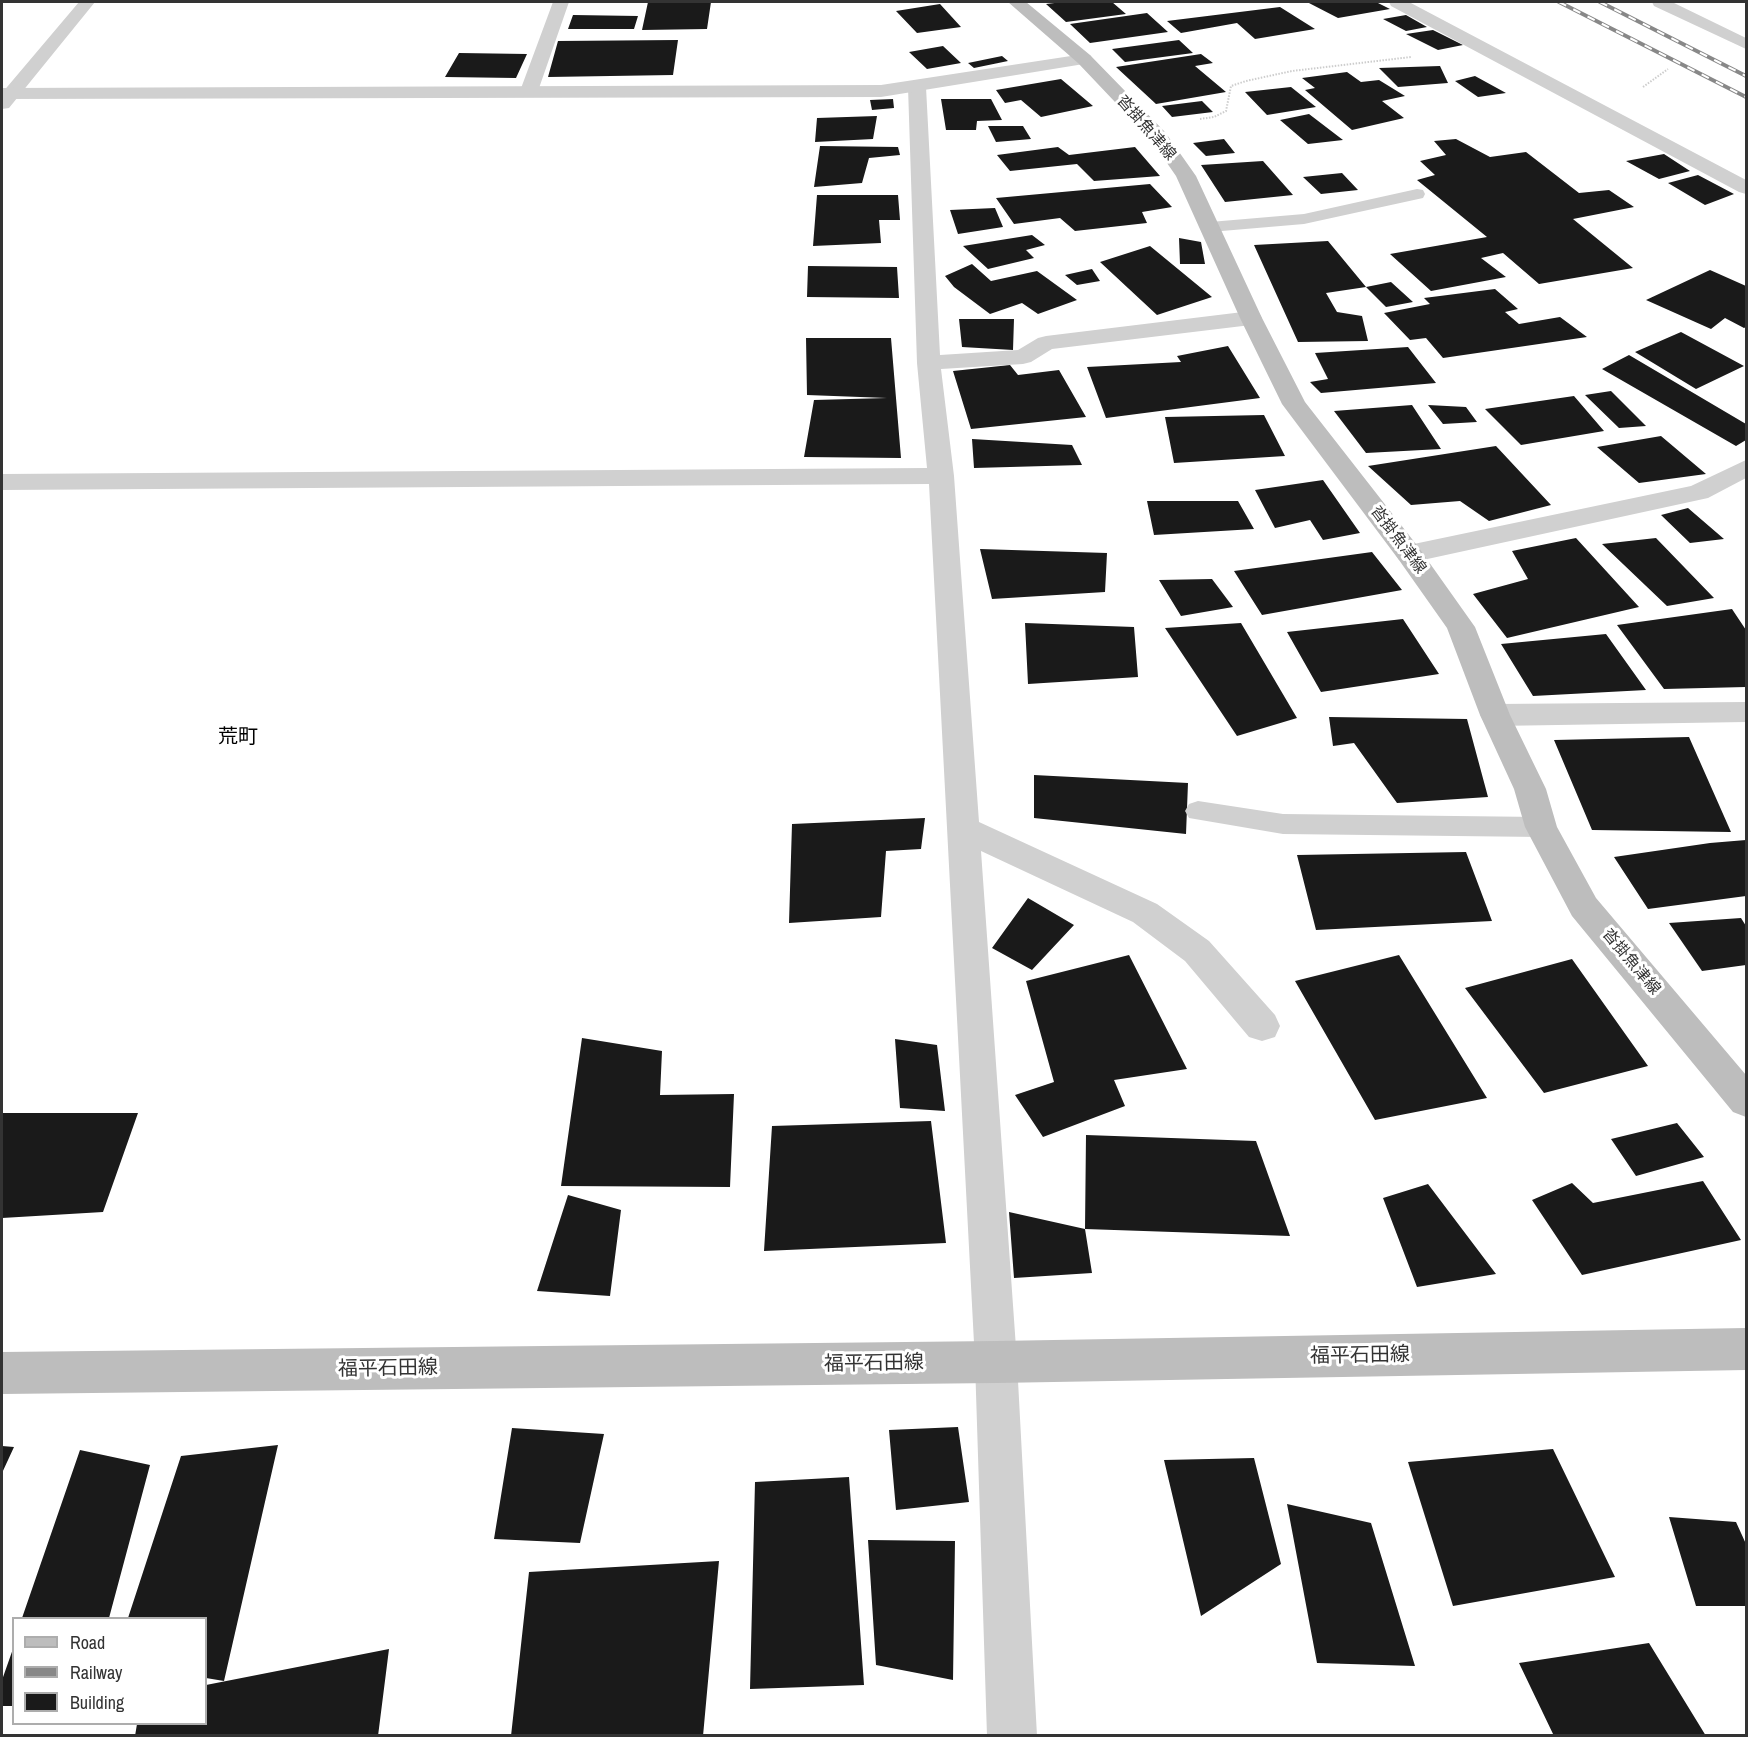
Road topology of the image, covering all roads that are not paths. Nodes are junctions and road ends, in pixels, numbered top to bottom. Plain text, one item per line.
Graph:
1 (87, 2) edge
2 (561, 2) edge
3 (1016, 2) edge
4 (1397, 2) edge
5 (1668, 2) edge
6 (1746, 44) edge
7 (1084, 59) junction
8 (917, 87) junction
9 (529, 91) junction
10 (4, 98) edge
11 (1746, 188) edge
12 (1417, 194) dead end
13 (1210, 227) junction
14 (1251, 318) junction
15 (929, 363) junction
16 (1746, 468) edge
17 (941, 476) junction
18 (2, 482) edge
19 (1409, 554) junction
20 (1746, 712) edge
21 (1495, 714) junction
22 (1198, 812) dead end
23 (1541, 827) junction
24 (963, 829) junction
25 (1262, 1026) dead end
26 (1746, 1101) edge
27 (1746, 1348) edge
28 (996, 1362) junction
29 (2, 1373) edge
30 (1012, 1736) edge

1 - 10 street
2 - 9 street
3 - 7 main road, 沓掛魚津線
4 - 11 street
5 - 6 street
7 - 8 street
7 - 13 main road, 沓掛魚津線
8 - 9 street
8 - 15 street
9 - 10 street
12 - 13 lane
13 - 14 main road, 沓掛魚津線
14 - 15 street
14 - 19 main road, 沓掛魚津線
15 - 17 street
16 - 19 street
17 - 18 street
17 - 24 street
19 - 21 main road, 沓掛魚津線
20 - 21 street
21 - 23 main road, 沓掛魚津線
22 - 23 lane
23 - 26 main road, 沓掛魚津線
24 - 25 street
24 - 28 street
27 - 28 main road, 福平石田線
28 - 29 main road, 福平石田線
28 - 30 street

